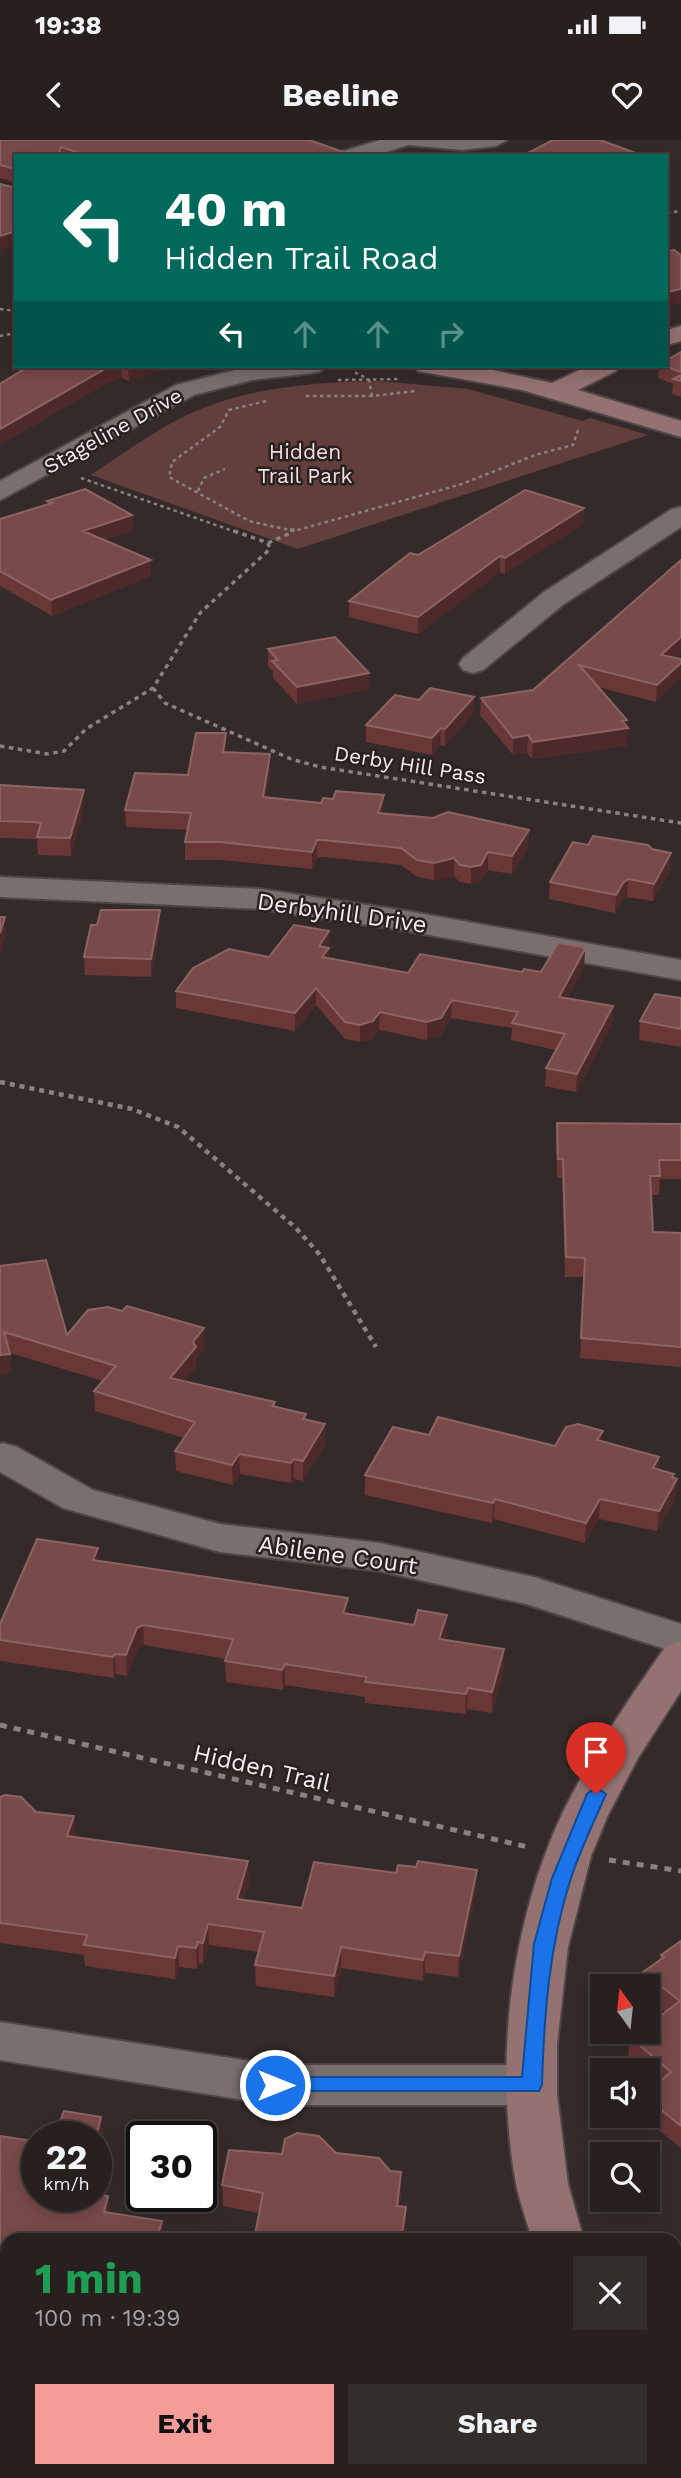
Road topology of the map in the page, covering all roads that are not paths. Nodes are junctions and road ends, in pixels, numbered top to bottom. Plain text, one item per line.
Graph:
1 (402, 140) edge
2 (413, 140) edge
3 (496, 140) edge
4 (358, 154) edge
5 (295, 368) edge
6 (444, 368) edge
7 (603, 368) edge
8 (558, 390) junction
9 (681, 429) edge
10 (0, 492) edge
11 (681, 515) edge
12 (473, 664) dead end
13 (0, 887) edge
14 (681, 970) edge
15 (3, 1455) dead end
16 (681, 1639) edge
17 (681, 1657) edge
18 (0, 2041) edge
19 (532, 2085) junction
20 (556, 2233) edge

1 - 4 street
2 - 3 street
5 - 10 street, Stageline Drive
6 - 8 street
7 - 8 street
8 - 9 street
11 - 12 street
13 - 14 street, Derbyhill Drive
15 - 16 street, Abilene Court
17 - 19 street
18 - 19 street
19 - 20 street

